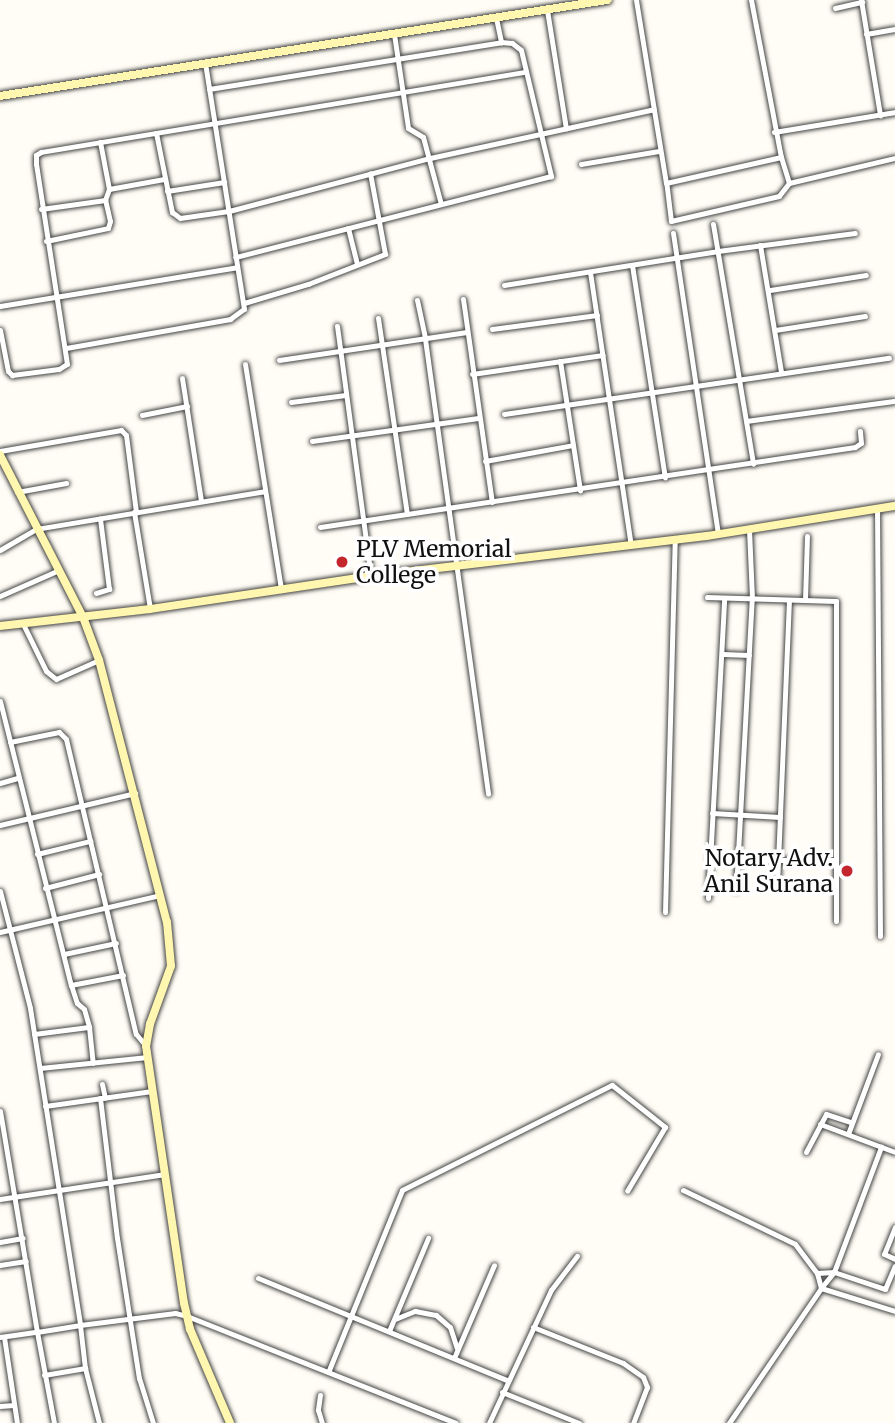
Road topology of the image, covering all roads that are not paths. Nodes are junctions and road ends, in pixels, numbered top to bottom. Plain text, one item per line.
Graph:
1 (607, 0) edge
2 (636, 0) edge
3 (751, 0) edge
4 (861, 1) edge
5 (835, 8) dead end
6 (547, 9) junction
7 (496, 18) junction
8 (895, 29) edge
9 (394, 34) junction
10 (866, 34) junction
11 (501, 42) junction
12 (398, 59) junction
13 (205, 64) junction
14 (525, 72) junction
15 (209, 89) junction
16 (402, 92) junction
17 (0, 96) edge
18 (654, 109) junction
19 (895, 112) edge
20 (880, 116) junction
21 (214, 124) junction
22 (566, 128) junction
23 (774, 132) junction
24 (156, 133) junction
25 (540, 133) junction
26 (100, 142) junction
27 (659, 151) junction
28 (781, 157) junction
29 (430, 158) junction
30 (895, 158) edge
31 (581, 164) dead end
32 (370, 173) junction
33 (164, 179) junction
34 (224, 182) junction
35 (666, 183) junction
36 (789, 183) junction
37 (109, 190) junction
38 (167, 191) junction
39 (105, 201) junction
40 (441, 204) junction
41 (41, 209) junction
42 (229, 211) junction
43 (381, 220) junction
44 (713, 224) dead end
45 (348, 228) junction
46 (673, 233) dead end
47 (855, 233) dead end
48 (46, 241) junction
49 (760, 245) junction
50 (718, 251) junction
51 (235, 257) junction
52 (676, 258) junction
53 (357, 264) junction
54 (632, 265) junction
55 (237, 267) junction
56 (590, 272) junction
57 (866, 275) dead end
58 (504, 285) dead end
59 (770, 290) junction
60 (55, 296) junction
61 (463, 299) dead end
62 (417, 300) dead end
63 (244, 303) junction
64 (0, 306) edge
65 (597, 316) junction
66 (865, 316) dead end
67 (378, 317) dead end
68 (337, 326) dead end
69 (0, 330) edge
70 (492, 330) dead end
71 (775, 330) junction
72 (467, 332) junction
73 (425, 339) junction
74 (382, 346) junction
75 (66, 348) junction
76 (340, 351) junction
77 (603, 355) junction
78 (889, 358) dead end
79 (279, 360) dead end
80 (560, 361) junction
81 (245, 364) dead end
82 (781, 372) junction
83 (472, 374) junction
84 (182, 378) dead end
85 (739, 379) junction
86 (695, 385) junction
87 (651, 391) junction
88 (346, 395) junction
89 (609, 398) junction
90 (894, 401) edge
91 (291, 402) dead end
92 (566, 404) junction
93 (187, 406) junction
94 (504, 414) dead end
95 (142, 415) dead end
96 (478, 418) junction
97 (746, 421) junction
98 (437, 424) junction
99 (394, 429) junction
100 (860, 431) dead end
101 (352, 435) junction
102 (312, 441) dead end
103 (573, 445) junction
104 (0, 453) edge
105 (485, 461) junction
106 (752, 464) junction
107 (708, 470) junction
108 (2, 471) edge
109 (664, 477) junction
110 (66, 482) dead end
111 (622, 484) junction
112 (580, 490) junction
113 (265, 491) junction
114 (16, 492) junction
115 (201, 501) junction
116 (492, 502) junction
117 (895, 506) edge
118 (877, 507) junction
119 (449, 508) junction
120 (135, 512) junction
121 (407, 514) junction
122 (100, 519) junction
123 (365, 520) junction
124 (320, 527) dead end
125 (36, 529) junction
126 (750, 529) junction
127 (718, 534) junction
128 (807, 536) dead end
129 (675, 540) junction
130 (631, 545) junction
131 (0, 550) edge
132 (457, 566) junction
133 (57, 570) junction
134 (371, 576) junction
135 (281, 590) junction
136 (96, 593) dead end
137 (0, 596) edge
138 (707, 597) dead end
139 (724, 598) junction
140 (752, 598) junction
141 (789, 600) junction
142 (805, 600) junction
143 (150, 609) junction
144 (83, 617) junction
145 (23, 624) junction
146 (0, 626) edge
147 (723, 654) junction
148 (749, 655) junction
149 (99, 660) junction
150 (0, 701) edge
151 (2, 720) edge
152 (10, 741) junction
153 (19, 778) junction
154 (0, 783) edge
155 (135, 793) junction
156 (488, 794) dead end
157 (82, 806) junction
158 (712, 813) junction
159 (739, 814) junction
160 (780, 817) junction
161 (29, 818) junction
162 (0, 825) edge
163 (90, 841) junction
164 (37, 854) junction
165 (710, 860) junction
166 (778, 860) junction
167 (836, 860) junction
168 (737, 861) junction
169 (99, 874) junction
170 (777, 886) dead end
171 (45, 888) junction
172 (736, 890) dead end
173 (0, 891) edge
174 (160, 895) junction
175 (708, 898) dead end
176 (108, 906) junction
177 (666, 912) dead end
178 (55, 919) junction
179 (836, 922) dead end
180 (10, 929) junction
181 (0, 932) edge
182 (880, 936) dead end
183 (116, 943) junction
184 (64, 954) junction
185 (123, 975) junction
186 (71, 985) junction
187 (89, 1027) junction
188 (34, 1034) junction
189 (146, 1046) junction
190 (878, 1054) dead end
191 (147, 1057) junction
192 (93, 1063) junction
193 (40, 1068) junction
194 (102, 1084) dead end
195 (152, 1091) junction
196 (102, 1098) junction
197 (45, 1105) junction
198 (0, 1111) edge
199 (851, 1122) junction
200 (820, 1124) junction
201 (848, 1134) junction
202 (881, 1147) junction
203 (806, 1152) dead end
204 (895, 1152) edge
205 (10, 1160) junction
206 (0, 1162) edge
207 (165, 1174) junction
208 (110, 1183) junction
209 (58, 1189) junction
210 (683, 1190) dead end
211 (627, 1191) dead end
212 (16, 1197) junction
213 (0, 1199) edge
214 (895, 1227) edge
215 (23, 1238) junction
216 (428, 1238) dead end
217 (0, 1242) edge
218 (577, 1256) dead end
219 (895, 1259) edge
220 (26, 1261) junction
221 (0, 1265) edge
222 (494, 1265) dead end
223 (895, 1266) edge
224 (834, 1272) junction
225 (817, 1273) junction
226 (258, 1278) dead end
227 (821, 1288) junction
228 (885, 1289) junction
229 (880, 1305) junction
230 (895, 1311) edge
231 (187, 1315) junction
232 (351, 1316) junction
233 (130, 1318) junction
234 (394, 1319) junction
235 (80, 1325) junction
236 (533, 1327) junction
237 (389, 1331) junction
238 (37, 1332) junction
239 (2, 1337) edge
240 (457, 1348) junction
241 (454, 1358) junction
242 (85, 1368) junction
243 (329, 1370) junction
244 (44, 1375) junction
245 (507, 1380) junction
246 (502, 1392) junction
247 (320, 1395) dead end
248 (15, 1405) junction
249 (0, 1406) edge
250 (17, 1423) edge
251 (54, 1423) edge
252 (99, 1423) edge
253 (153, 1423) edge
254 (230, 1423) edge
255 (322, 1423) edge
256 (456, 1423) edge
257 (489, 1423) edge
258 (579, 1423) edge
259 (633, 1423) edge
260 (729, 1423) edge

1 - 6 street
2 - 18 street
3 - 23 street
4 - 5 street
4 - 10 street
6 - 7 street
6 - 22 street
7 - 9 street
7 - 11 street
8 - 10 street
9 - 12 street
9 - 13 street
10 - 20 street
11 - 12 street
11 - 14 street
12 - 15 street
12 - 16 street
13 - 15 street
13 - 17 street
14 - 16 street
14 - 25 street
15 - 21 street
16 - 21 street
16 - 29 street
18 - 22 street
18 - 27 street
19 - 20 street
20 - 23 street
21 - 24 street
21 - 34 street
22 - 25 street
23 - 28 street
24 - 26 street
24 - 33 street
25 - 29 street
25 - 40 street
26 - 37 street
26 - 41 street
27 - 31 street
27 - 35 street
28 - 35 street
28 - 36 street
29 - 32 street
29 - 40 street
30 - 36 street
32 - 42 street
32 - 43 street
33 - 37 street
33 - 38 street
34 - 38 street
34 - 42 street
35 - 36 street
37 - 39 street
38 - 42 street
39 - 41 street
39 - 48 street
40 - 43 street
41 - 48 street
42 - 51 street
43 - 45 street
43 - 53 street
44 - 50 street
45 - 51 street
45 - 53 street
46 - 52 street
47 - 49 street
48 - 60 street
49 - 50 street
49 - 59 street
50 - 52 street
50 - 85 street
51 - 55 street
52 - 54 street
52 - 86 street
53 - 63 street
54 - 56 street
54 - 87 street
55 - 60 street
55 - 63 street
56 - 58 street
56 - 65 street
57 - 59 street
59 - 71 street
60 - 64 street
60 - 75 street
61 - 72 street
62 - 73 street
63 - 75 street
65 - 70 street
65 - 77 street
66 - 71 street
67 - 74 street
68 - 76 street
69 - 75 street
71 - 82 street
72 - 73 street
72 - 83 street
73 - 74 street
73 - 98 street
74 - 76 street
74 - 99 street
76 - 79 street
76 - 88 street
77 - 80 street
77 - 89 street
78 - 82 street
80 - 83 street
80 - 92 street
81 - 113 street
82 - 85 street
83 - 96 street
84 - 93 street
85 - 86 street
85 - 97 street
86 - 87 street
86 - 107 street
87 - 89 street
87 - 109 street
88 - 91 street
88 - 101 street
89 - 92 street
89 - 111 street
90 - 97 street
92 - 94 street
92 - 103 street
93 - 95 street
93 - 115 street
96 - 98 street
96 - 105 street
97 - 106 street
98 - 99 street
98 - 119 street
99 - 101 street
99 - 121 street
100 - 106 street
101 - 102 street
101 - 123 street
103 - 105 street
103 - 112 street
104 - 108 street
104 - 120 street
105 - 116 street
106 - 107 street
107 - 109 street
107 - 127 street
108 - 114 street
109 - 111 street
110 - 114 street
111 - 112 street
111 - 130 street
112 - 116 street
113 - 115 street
113 - 135 street
114 - 125 street
115 - 120 street
116 - 119 street
117 - 118 street
118 - 126 street
118 - 182 street
119 - 121 street
119 - 132 street
120 - 122 street
120 - 143 street
121 - 123 street
122 - 125 street
122 - 136 street
123 - 124 street
123 - 134 street
125 - 131 street
125 - 133 street
126 - 127 street
126 - 140 street
127 - 129 street
128 - 142 street
129 - 130 street
129 - 177 street
130 - 132 street
132 - 134 street
132 - 156 street
133 - 137 street
133 - 144 street
134 - 135 street
135 - 143 street
138 - 139 street
139 - 140 street
139 - 147 street
140 - 141 street
140 - 148 street
141 - 142 street
141 - 160 street
142 - 167 street
143 - 144 street
144 - 145 street
144 - 149 street
145 - 146 street
145 - 149 street
147 - 148 street
147 - 158 street
148 - 159 street
149 - 155 street
150 - 151 street
151 - 152 street
152 - 153 street
152 - 157 street
153 - 154 street
153 - 161 street
155 - 157 street
155 - 174 street
157 - 161 street
157 - 163 street
158 - 159 street
158 - 165 street
159 - 160 street
159 - 168 street
160 - 166 street
161 - 162 street
161 - 164 street
163 - 164 street
163 - 169 street
164 - 171 street
165 - 168 street
165 - 175 street
166 - 167 street
166 - 168 street
166 - 170 street
167 - 179 street
168 - 172 street
169 - 171 street
169 - 176 street
171 - 178 street
173 - 180 street
174 - 176 street
174 - 189 street
176 - 178 street
176 - 183 street
178 - 180 street
178 - 184 street
180 - 181 street
180 - 188 street
183 - 184 street
183 - 185 street
184 - 186 street
185 - 186 street
185 - 189 street
186 - 187 street
187 - 188 street
187 - 192 street
188 - 193 street
189 - 191 street
190 - 199 street
191 - 192 street
191 - 195 street
192 - 193 street
193 - 197 street
194 - 196 street
195 - 196 street
195 - 207 street
196 - 197 street
196 - 208 street
197 - 209 street
198 - 205 street
199 - 200 street
199 - 201 street
200 - 201 street
200 - 203 street
201 - 202 street
202 - 204 street
202 - 224 street
205 - 206 street
205 - 212 street
207 - 208 street
207 - 231 street
208 - 209 street
208 - 233 street
209 - 212 street
209 - 235 street
210 - 225 street
211 - 232 street
212 - 213 street
212 - 215 street
214 - 219 street
215 - 217 street
215 - 220 street
216 - 234 street
218 - 236 street
220 - 221 street
220 - 238 street
222 - 240 street
223 - 228 street
224 - 225 street
224 - 227 street
224 - 228 street
225 - 227 street
226 - 232 street
227 - 229 street
227 - 260 street
228 - 229 street
229 - 230 street
231 - 233 street
231 - 243 street
231 - 254 street
232 - 237 street
232 - 243 street
233 - 235 street
233 - 253 street
234 - 237 street
234 - 240 street
235 - 238 street
235 - 242 street
236 - 245 street
236 - 259 street
237 - 241 street
238 - 239 street
238 - 244 street
239 - 248 street
240 - 241 street
241 - 245 street
242 - 244 street
242 - 252 street
243 - 256 street
244 - 251 street
245 - 246 street
246 - 257 street
246 - 258 street
247 - 255 street
248 - 249 street
248 - 250 street

